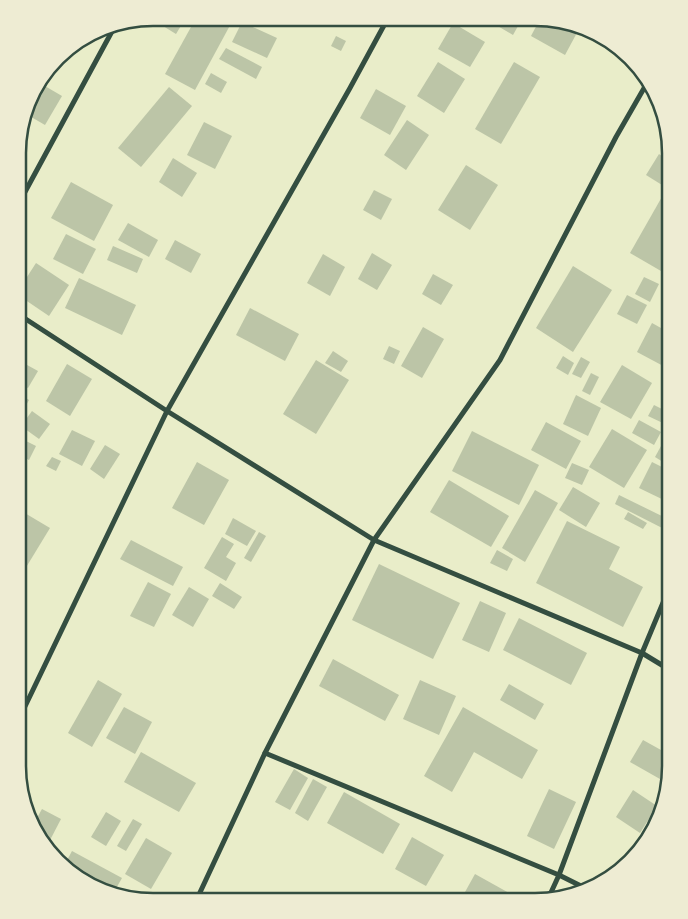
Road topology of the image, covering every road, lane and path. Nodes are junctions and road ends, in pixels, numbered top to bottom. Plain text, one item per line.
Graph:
1 (384, 26) edge
2 (111, 33) edge
3 (643, 88) edge
4 (26, 190) edge
5 (26, 319) edge
6 (167, 411) junction
7 (374, 540) junction
8 (661, 607) edge
9 (642, 653) junction
10 (661, 665) edge
11 (26, 704) edge
12 (265, 752) junction
13 (559, 875) junction
14 (579, 885) edge
15 (551, 892) edge
16 (199, 893) edge

1 - 6 street
2 - 4 street
3 - 7 street
5 - 6 street
6 - 7 street
6 - 11 street
7 - 9 street
7 - 12 street
8 - 9 street
9 - 10 street
9 - 13 street
12 - 13 street
12 - 16 street
13 - 14 street
13 - 15 street

